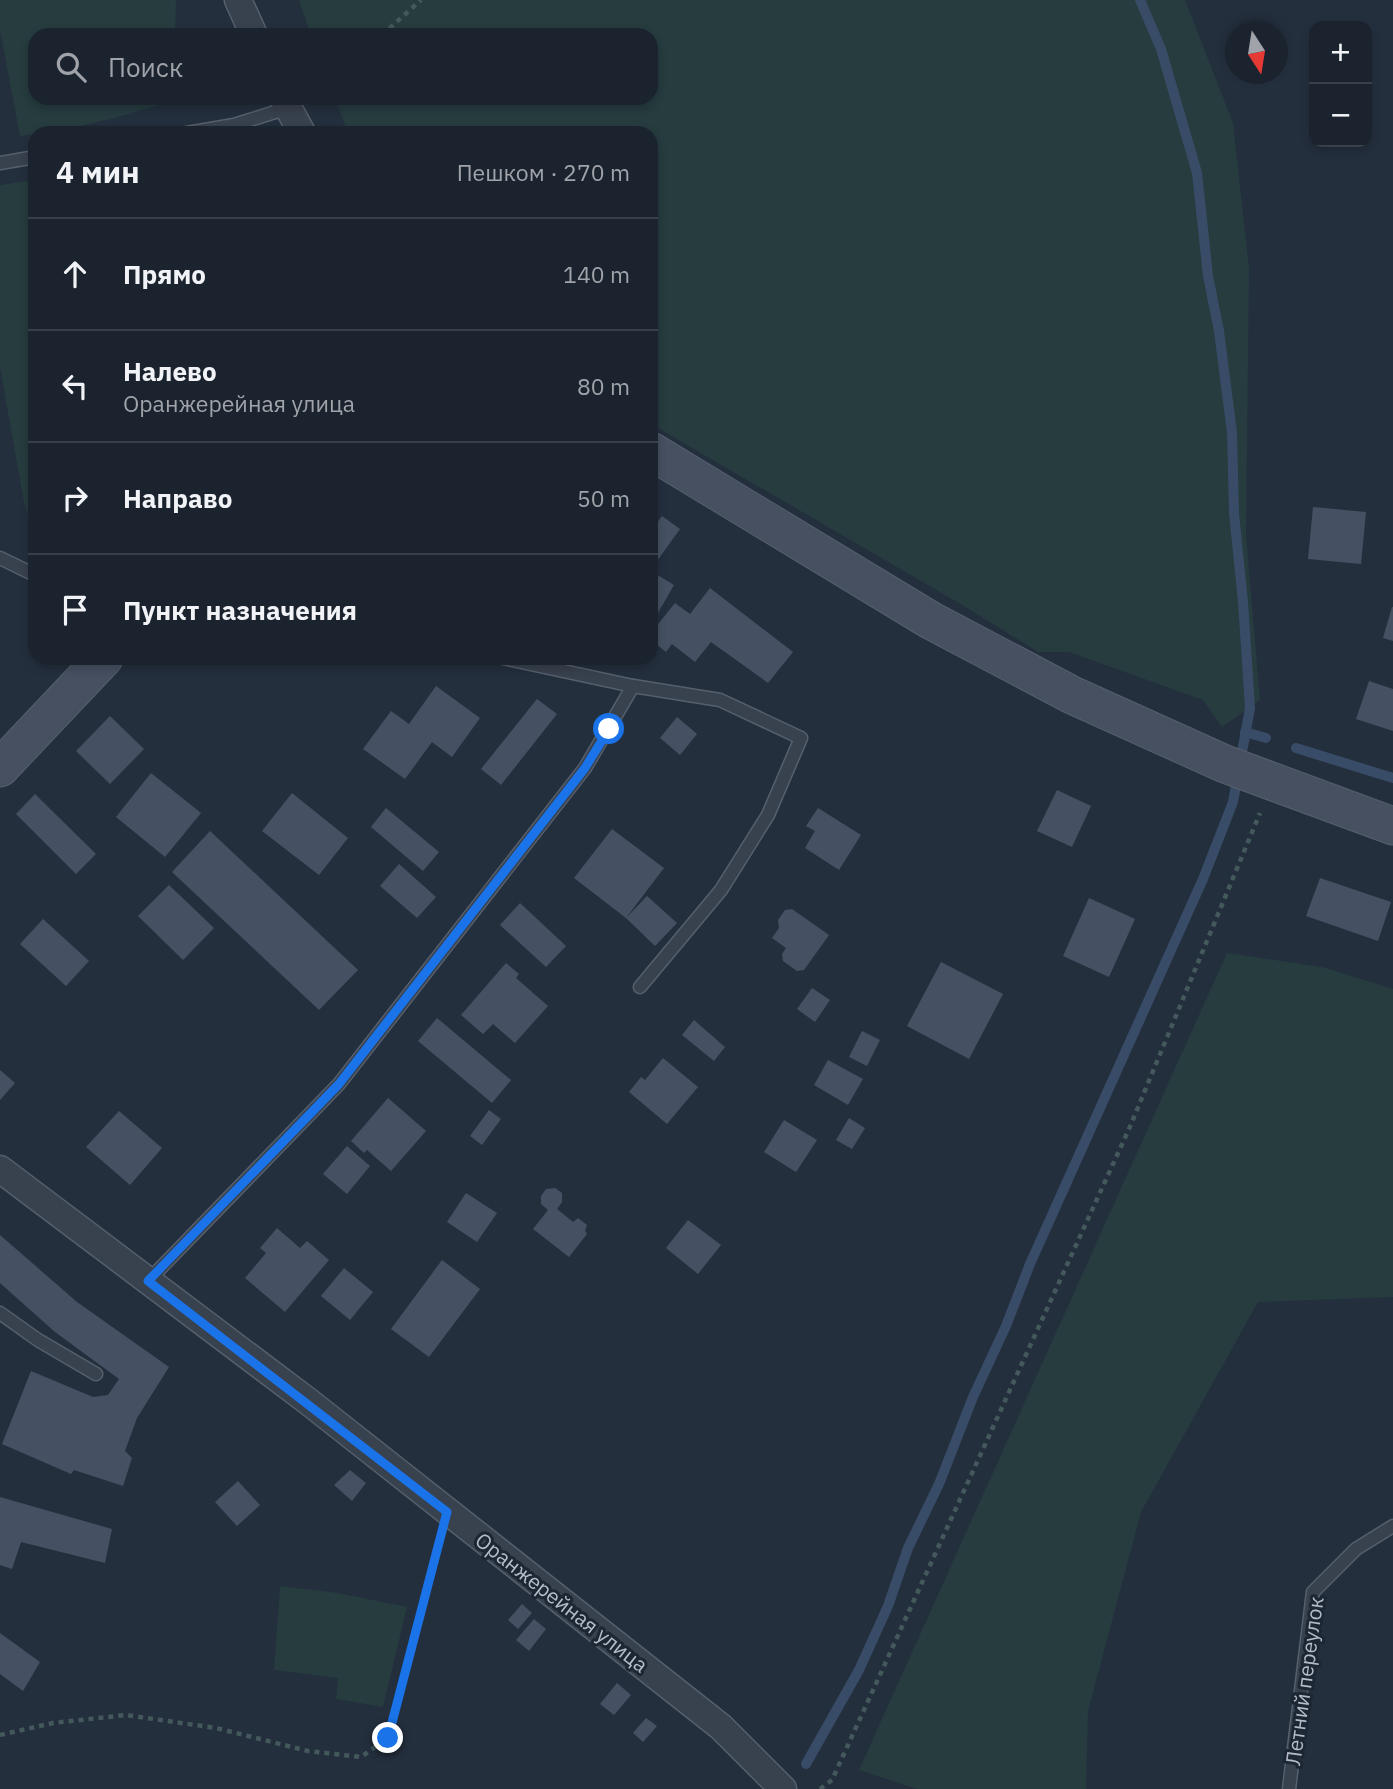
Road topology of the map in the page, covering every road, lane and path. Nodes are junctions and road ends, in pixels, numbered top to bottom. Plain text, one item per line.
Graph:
1 (238, 0) edge
2 (421, 0) edge
3 (251, 28) edge
4 (390, 28) edge
5 (280, 105) edge
6 (286, 105) edge
7 (228, 126) edge
8 (298, 126) edge
9 (28, 158) edge
10 (0, 163) edge
11 (658, 456) edge
12 (0, 558) edge
13 (28, 572) edge
14 (97, 665) edge
15 (536, 665) edge
16 (633, 686) junction
17 (0, 768) edge
18 (1272, 783) junction
19 (1393, 826) edge
20 (640, 987) dead end
21 (0, 1169) edge
22 (148, 1281) junction
23 (0, 1312) edge
24 (96, 1374) dead end
25 (447, 1512) junction
26 (1393, 1526) edge
27 (0, 1735) edge
28 (783, 1789) edge
29 (820, 1789) edge
30 (1289, 1789) edge

1 - 3 street
2 - 4 path
5 - 7 lane
6 - 8 street
9 - 10 lane
11 - 18 main road
12 - 13 lane
14 - 17 main road
15 - 16 lane
16 - 20 lane
16 - 22 lane
18 - 19 main road
18 - 29 path
21 - 22 street, Оранжерейная улица
22 - 25 street, Оранжерейная улица
23 - 24 lane
25 - 27 path
25 - 28 street, Оранжерейная улица
26 - 30 lane, Летний переулок

